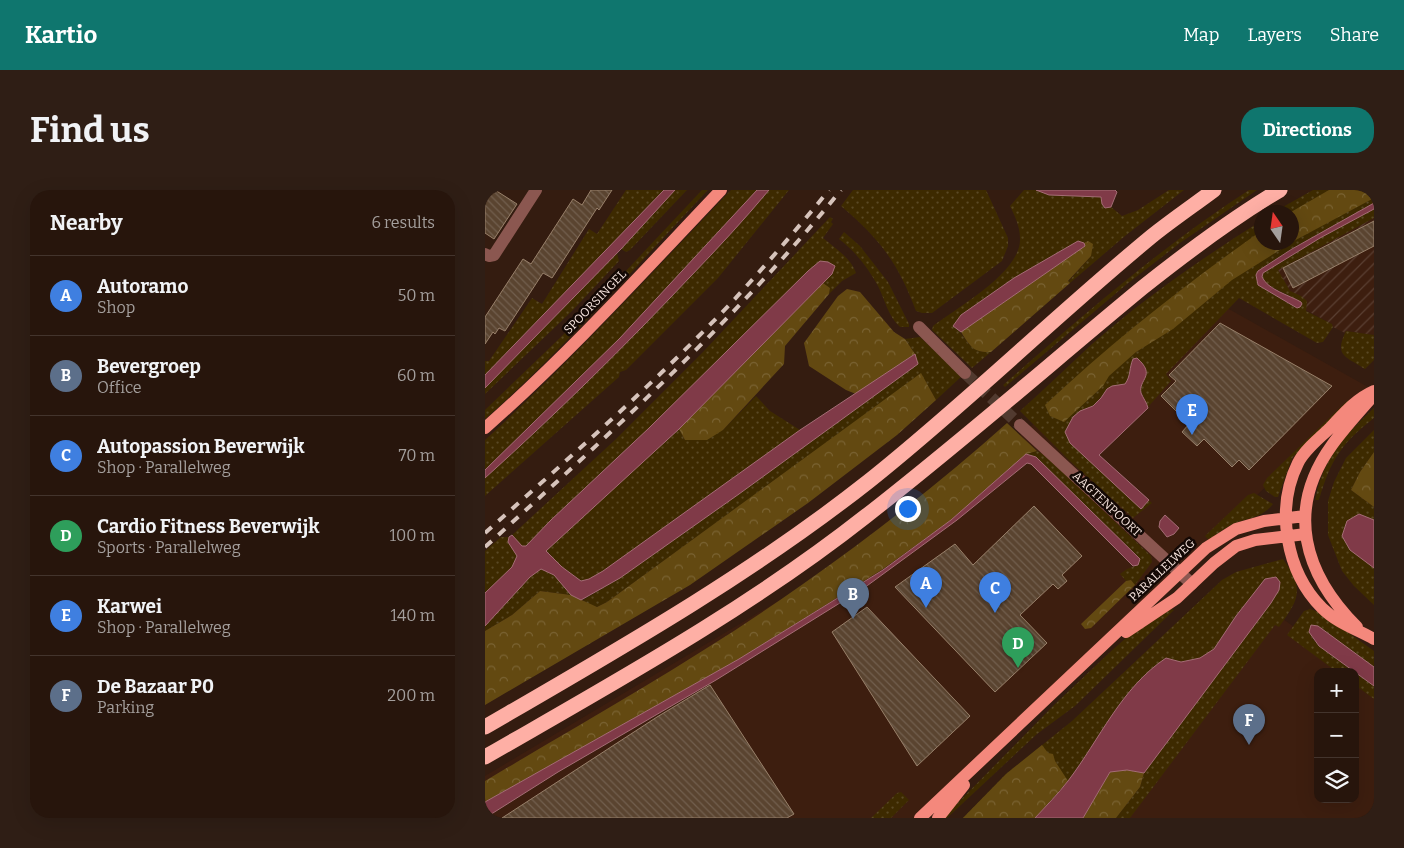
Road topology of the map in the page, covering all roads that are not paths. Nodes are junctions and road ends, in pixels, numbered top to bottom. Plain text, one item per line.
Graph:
1 (536, 190) edge
2 (721, 190) edge
3 (1214, 190) edge
4 (1280, 190) edge
5 (485, 254) edge
6 (919, 327) dead end
7 (965, 373) tunnel mouth
8 (1374, 391) edge
9 (1374, 395) edge
10 (1020, 425) tunnel mouth
11 (485, 428) edge
12 (1305, 516) junction
13 (1286, 517) junction
14 (1306, 534) junction
15 (1287, 536) junction
16 (1180, 572) junction
17 (1192, 584) junction
18 (1362, 632) junction
19 (1374, 639) edge
20 (1104, 644) junction
21 (485, 727) edge
22 (485, 757) edge
23 (981, 762) junction
24 (920, 818) edge
25 (938, 818) edge

1 - 5 street
2 - 11 main road, SPOORSINGEL
3 - 21 highway
4 - 22 highway
6 - 7 street
8 - 13 main road
9 - 12 main road
10 - 16 street, AAGTENPOORT
12 - 13 main road, PARALLELWEG
12 - 14 main road
13 - 15 main road
13 - 16 main road, PARALLELWEG
14 - 15 main road, PARALLELWEG
14 - 18 main road
15 - 17 main road, PARALLELWEG
15 - 18 main road
16 - 17 street, AAGTENPOORT
16 - 20 main road, PARALLELWEG
17 - 20 main road, PARALLELWEG
18 - 19 main road
20 - 23 main road, PARALLELWEG
23 - 24 main road, PARALLELWEG
23 - 25 main road, PARALLELWEG

